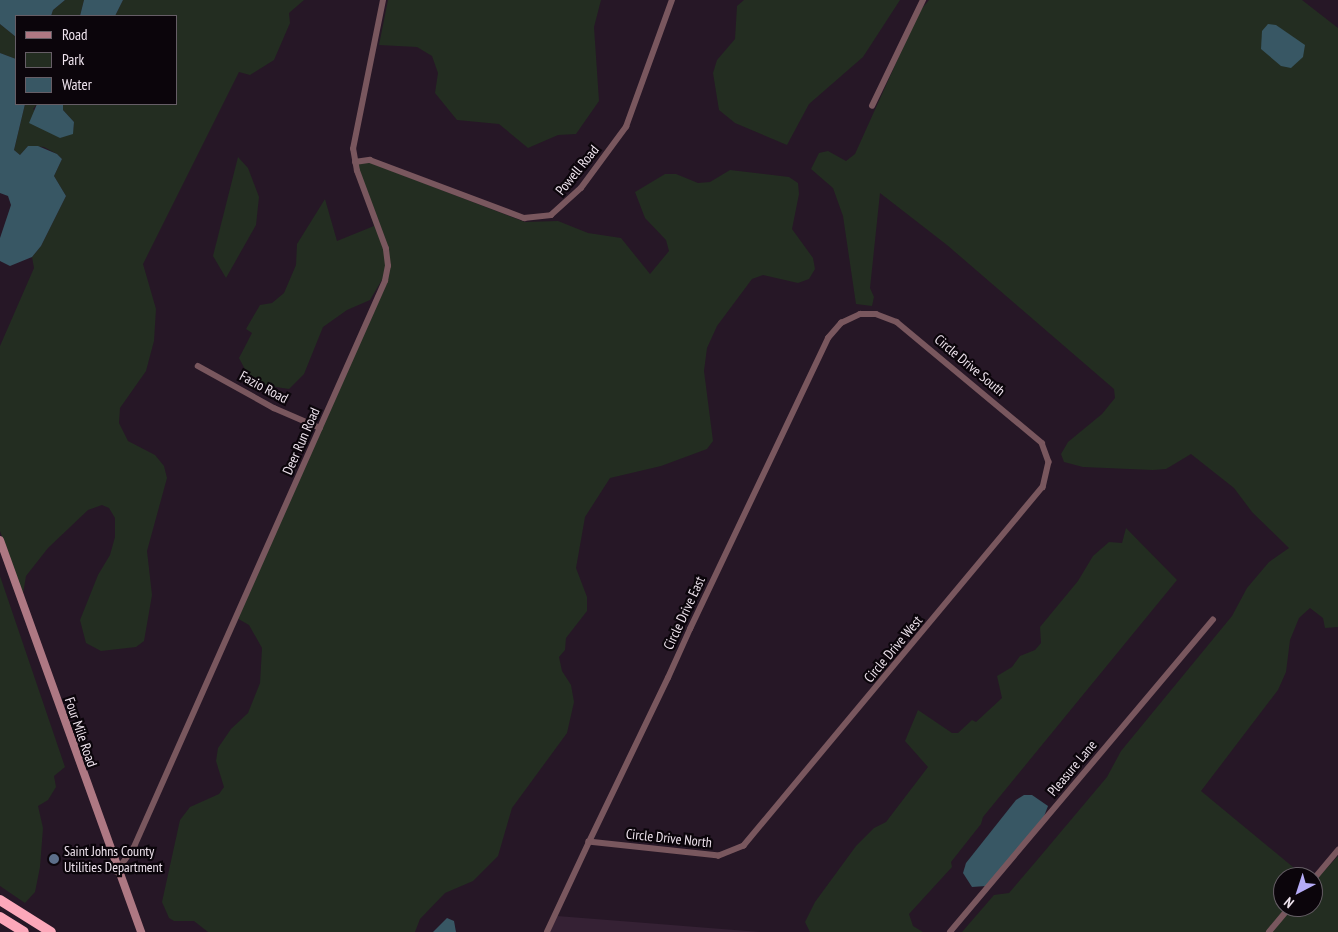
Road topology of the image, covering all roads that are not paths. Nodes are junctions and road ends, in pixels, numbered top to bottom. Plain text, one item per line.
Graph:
1 (383, 0) edge
2 (672, 0) edge
3 (923, 0) edge
4 (872, 106) dead end
5 (355, 162) junction
6 (856, 315) joint
7 (198, 366) dead end
8 (320, 428) junction
9 (1049, 462) joint
10 (0, 540) edge
11 (1213, 620) dead end
12 (590, 842) junction
13 (744, 846) joint
14 (1338, 850) edge
15 (1323, 868) edge
16 (116, 872) junction
17 (0, 900) edge
18 (0, 917) edge
19 (1282, 917) edge
20 (24, 932) edge
21 (51, 932) edge
22 (140, 932) edge
23 (547, 932) edge
24 (950, 932) edge
25 (1269, 932) edge

1 - 5 street, Deer Run Road
2 - 5 street, Powell Road
3 - 4 street
5 - 8 street, Deer Run Road
6 - 9 street, Circle Drive South
6 - 12 street, Circle Drive East
7 - 8 street, Fazio Road
8 - 16 street, Deer Run Road
9 - 13 street, Circle Drive West
10 - 16 main road, Four Mile Road
11 - 24 street, Pleasure Lane
12 - 13 street, Circle Drive North
12 - 23 street, Circle Drive East
14 - 15 street
16 - 22 main road, Four Mile Road
17 - 21 highway
18 - 20 highway
19 - 25 street

